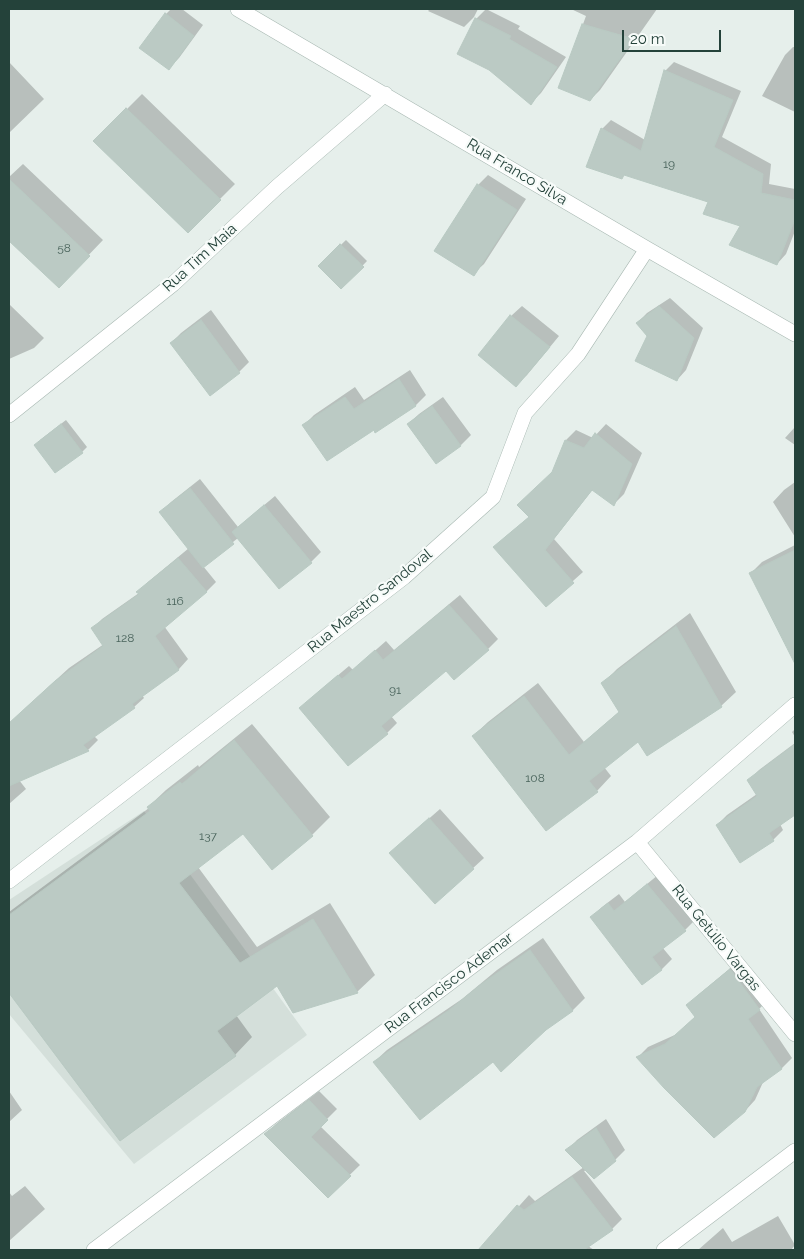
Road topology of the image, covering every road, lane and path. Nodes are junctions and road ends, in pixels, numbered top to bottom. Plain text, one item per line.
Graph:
1 (238, 9) edge
2 (384, 94) junction
3 (647, 249) junction
4 (795, 334) edge
5 (9, 415) edge
6 (795, 705) edge
7 (637, 842) junction
8 (9, 881) edge
9 (795, 1034) edge
10 (795, 1151) edge
11 (94, 1250) edge
12 (664, 1250) edge

1 - 2 street, Rua Franco Silva
2 - 3 street, Rua Franco Silva
2 - 5 street, Rua Tim Maia
3 - 4 street, Rua Franco Silva
3 - 8 street, Rua Maestro Sandoval
6 - 7 street, Rua Francisco Ademar
7 - 9 street, Rua Getúlio Vargas
7 - 11 street, Rua Francisco Ademar
10 - 12 street

